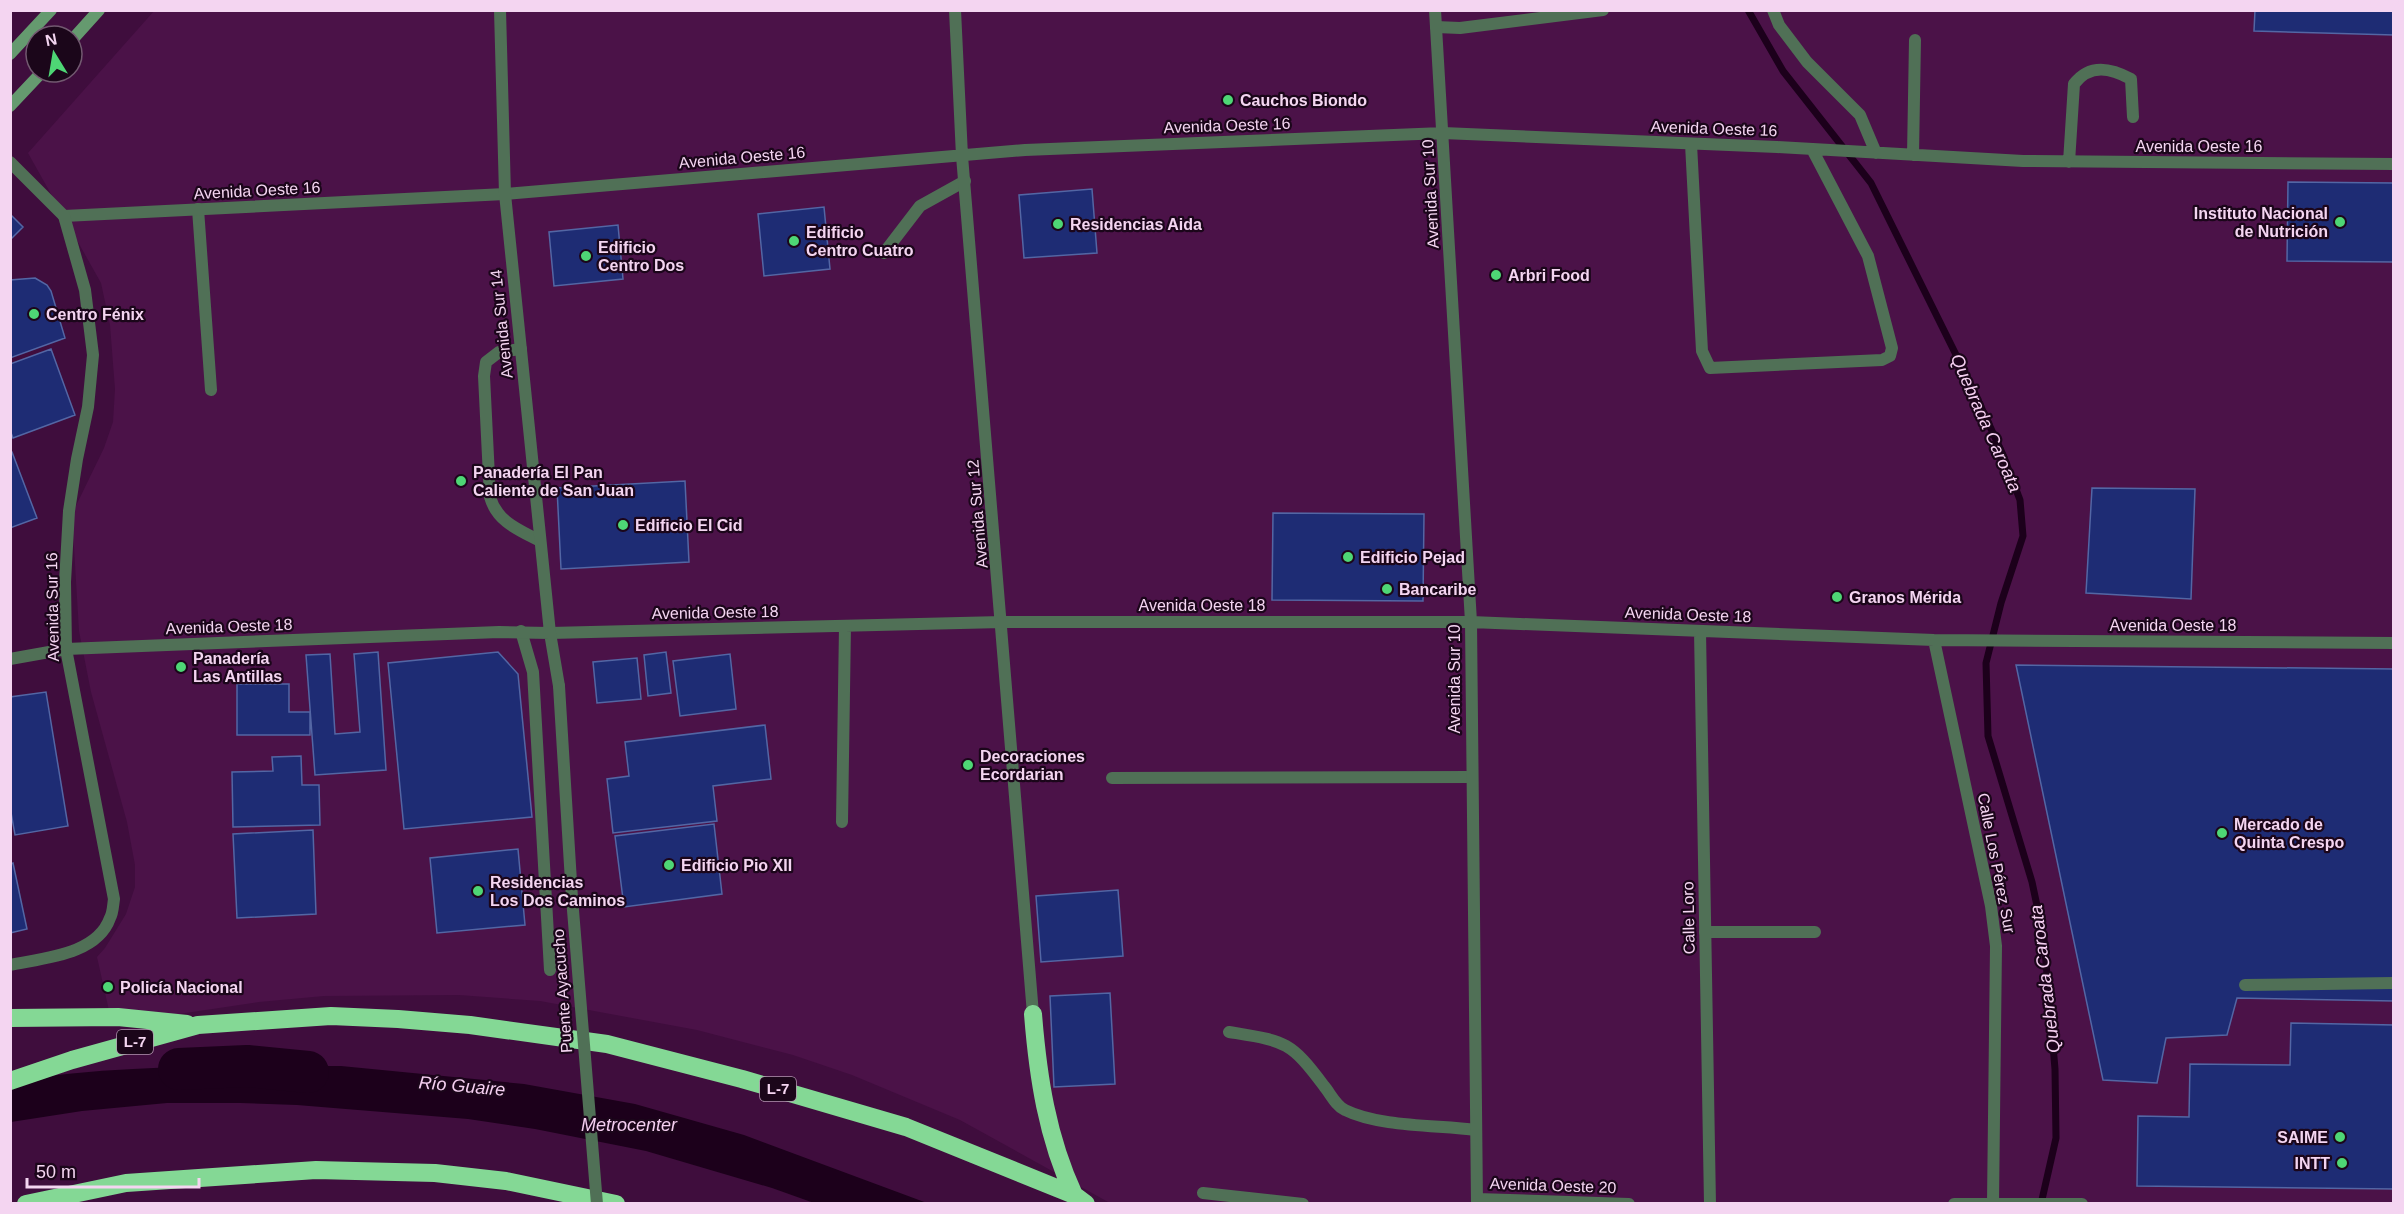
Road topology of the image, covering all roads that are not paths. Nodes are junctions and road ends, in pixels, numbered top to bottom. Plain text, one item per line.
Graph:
1 (51, 10) edge
2 (99, 10) edge
3 (500, 10) edge
4 (955, 10) edge
5 (1435, 10) edge
6 (1603, 10) edge
7 (1773, 10) edge
8 (84, 27) edge
9 (1436, 27) junction
10 (1915, 39) dead end
11 (10, 54) edge
12 (31, 84) edge
13 (10, 106) edge
14 (2133, 117) dead end
15 (1443, 133) junction
16 (1691, 144) junction
17 (1815, 149) junction
18 (1874, 153) junction
19 (1913, 155) junction
20 (963, 156) junction
21 (10, 162) edge
22 (2069, 162) junction
23 (2394, 164) edge
24 (965, 181) junction
25 (505, 194) junction
26 (198, 210) junction
27 (64, 216) junction
28 (884, 253) dead end
29 (520, 349) junction
30 (211, 390) dead end
31 (540, 541) junction
32 (1002, 622) junction
33 (1471, 622) junction
34 (845, 626) junction
35 (521, 631) junction
36 (1700, 631) junction
37 (550, 633) junction
38 (1934, 640) junction
39 (2394, 643) edge
40 (66, 650) junction
41 (10, 659) edge
42 (1472, 777) junction
43 (1112, 778) dead end
44 (842, 822) dead end
45 (1705, 932) junction
46 (1815, 932) dead end
47 (10, 965) edge
48 (550, 970) dead end
49 (2394, 983) edge
50 (2245, 985) dead end
51 (1033, 1014) joint
52 (10, 1018) edge
53 (198, 1025) junction
54 (1229, 1032) dead end
55 (10, 1081) edge
56 (1476, 1130) junction
57 (1203, 1193) dead end
58 (1080, 1199) edge
59 (1477, 1201) edge
60 (26, 1203) edge
61 (597, 1203) edge
62 (616, 1203) edge
63 (1303, 1203) edge
64 (1629, 1203) edge
65 (1710, 1203) edge
66 (1954, 1203) edge
67 (1992, 1203) edge
68 (2023, 1203) edge
69 (2069, 1203) edge
70 (2082, 1203) edge

1 - 11 main road
2 - 8 main road
3 - 25 street, Avenida Sur 14
4 - 20 street, Avenida Sur 12
5 - 9 street, Avenida Sur 10
6 - 9 street
7 - 18 street
9 - 15 street, Avenida Sur 10
10 - 19 street
12 - 13 main road
14 - 22 street
15 - 16 street, Avenida Oeste 16
15 - 20 street, Avenida Oeste 16
15 - 33 street, Avenida Sur 10
16 - 17 street, Avenida Oeste 16
16 - 17 street
17 - 18 street, Avenida Oeste 16
18 - 19 street, Avenida Oeste 16
19 - 22 street, Avenida Oeste 16
20 - 24 street, Avenida Sur 12
20 - 25 street, Avenida Oeste 16
21 - 27 street
22 - 23 street, Avenida Oeste 16
24 - 28 street
24 - 32 street, Avenida Sur 12
25 - 26 street, Avenida Oeste 16
25 - 29 street, Avenida Sur 14
26 - 27 street, Avenida Oeste 16
26 - 30 street
27 - 40 street, Avenida Sur 16
29 - 31 street, Avenida Sur 14
29 - 31 street
31 - 37 street, Avenida Sur 14
32 - 33 street, Avenida Oeste 18
32 - 34 street, Avenida Oeste 18
32 - 51 street, Avenida Sur 12
33 - 36 street, Avenida Oeste 18
33 - 42 street, Avenida Sur 10
34 - 37 street, Avenida Oeste 18
34 - 44 street
35 - 37 street, Avenida Oeste 18
35 - 40 street, Avenida Oeste 18
35 - 48 street
36 - 38 street, Avenida Oeste 18
36 - 45 street, Calle Loro
37 - 61 street, Puente Ayacucho, bridge
38 - 39 street, Avenida Oeste 18
38 - 67 street, Calle Los Pérez Sur
40 - 41 street, Avenida Oeste 18
40 - 47 street, Avenida Sur 16
42 - 43 street
42 - 56 street, Avenida Sur 10
45 - 46 street
45 - 65 street, Calle Loro
49 - 50 street
51 - 58 highway
52 - 53 highway
53 - 55 highway, L-7
53 - 58 highway, L-7
54 - 56 street
56 - 59 street, Avenida Sur 10
57 - 63 street
59 - 64 street, Avenida Oeste 20
60 - 62 highway
66 - 67 street
67 - 68 street
68 - 69 street
69 - 70 street

